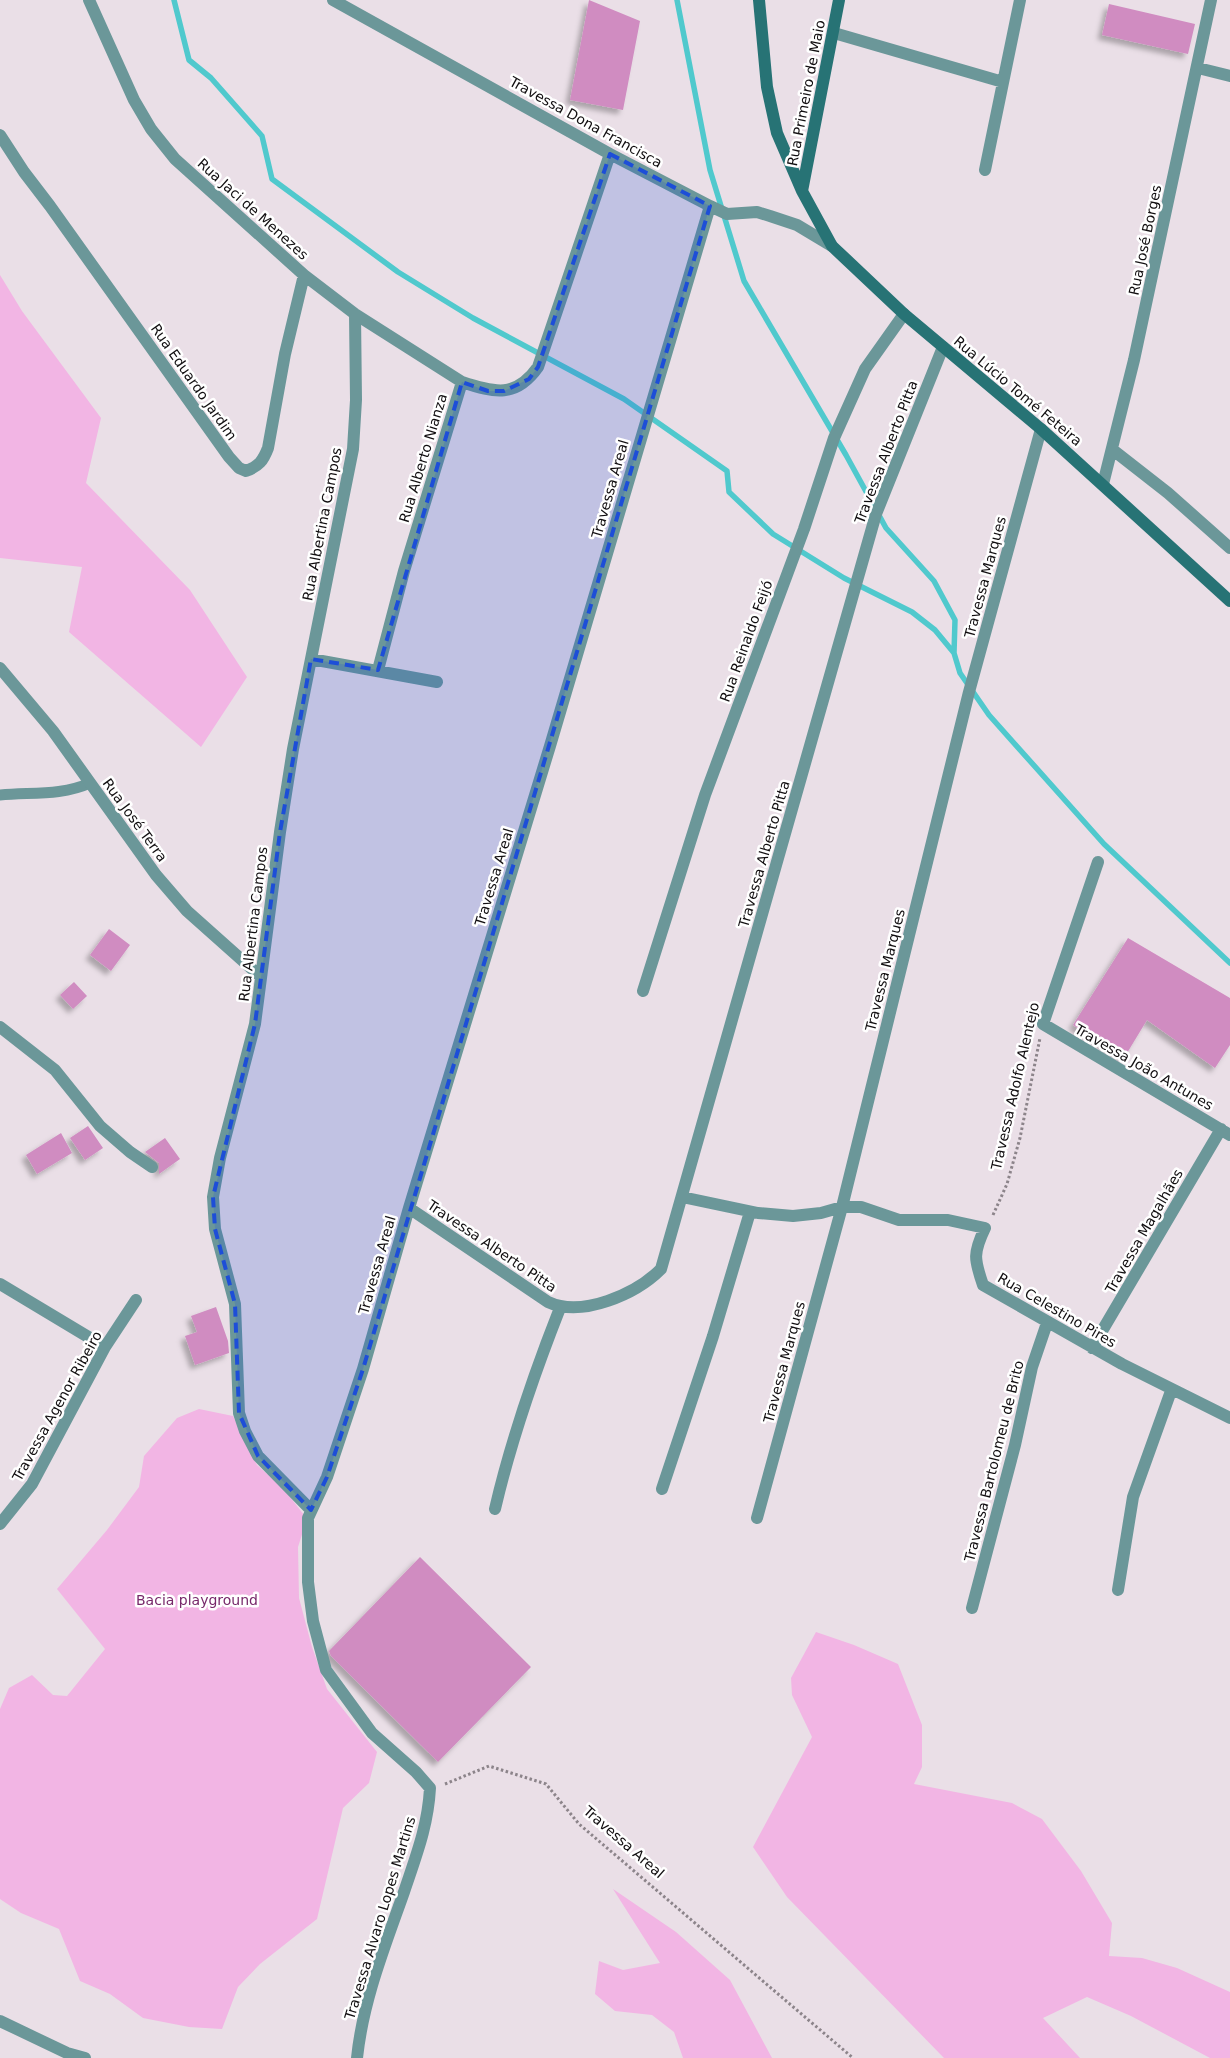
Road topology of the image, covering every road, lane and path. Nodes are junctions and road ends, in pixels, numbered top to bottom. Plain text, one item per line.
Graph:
1 (89, 0) edge
2 (333, 0) edge
3 (759, 0) edge
4 (839, 0) edge
5 (1020, 0) edge
6 (1211, 0) edge
7 (834, 33) junction
8 (1198, 68) junction
9 (1230, 76) edge
10 (1003, 82) junction
11 (0, 135) edge
12 (610, 154) junction
13 (985, 170) dead end
14 (802, 191) junction
15 (711, 207) junction
16 (832, 246) junction
17 (304, 275) junction
18 (354, 314) junction
19 (904, 314) junction
20 (942, 347) junction
21 (462, 382) junction
22 (1041, 429) junction
23 (1113, 450) junction
24 (1103, 484) junction
25 (1230, 548) edge
26 (1230, 601) edge
27 (311, 659) junction
28 (0, 668) edge
29 (378, 670) junction
30 (437, 682) dead end
31 (90, 783) junction
32 (0, 795) edge
33 (1098, 862) dead end
34 (261, 977) junction
35 (643, 991) dead end
36 (1043, 1024) junction
37 (0, 1027) edge
38 (1226, 1132) edge
39 (152, 1167) dead end
40 (682, 1198) junction
41 (842, 1207) junction
42 (408, 1208) junction
43 (750, 1212) junction
44 (985, 1228) junction
45 (0, 1284) edge
46 (136, 1300) dead end
47 (560, 1308) junction
48 (1047, 1323) junction
49 (105, 1347) junction
50 (1092, 1348) junction
51 (1171, 1391) junction
52 (1230, 1418) edge
53 (662, 1489) dead end
54 (495, 1509) dead end
55 (311, 1510) junction
56 (757, 1518) dead end
57 (0, 1524) edge
58 (1118, 1590) dead end
59 (972, 1608) dead end
60 (430, 1788) junction
61 (0, 2021) edge
62 (85, 2058) edge
63 (357, 2058) edge
64 (853, 2058) edge

1 - 17 street, Rua Jaci de Menezes
2 - 12 street, Travessa Dona Francisca
3 - 14 main road, Rua Lúcio Tomé Feteira
4 - 7 main road, Rua Primeiro de Maio
5 - 10 street
6 - 8 street, Rua José Borges
7 - 10 street
7 - 14 main road, Rua Primeiro de Maio
8 - 9 street
8 - 23 street, Rua José Borges
10 - 13 street
11 - 17 street, Rua Eduardo Jardim
12 - 15 street, Travessa Dona Francisca
12 - 21 street, Rua Alberto Nianza
14 - 16 main road, Rua Lúcio Tomé Feteira
15 - 16 street, Travessa Dona Francisca
15 - 42 street, Travessa Areal
16 - 19 main road, Rua Lúcio Tomé Feteira
17 - 18 street, Rua Jaci de Menezes
18 - 21 street, Rua Jaci de Menezes
18 - 27 street, Rua Albertina Campos
19 - 20 main road, Rua Lúcio Tomé Feteira
19 - 35 street, Rua Reinaldo Feijó
20 - 22 main road, Rua Lúcio Tomé Feteira
20 - 40 street, Travessa Alberto Pitta
21 - 29 street, Rua Alberto Nianza
22 - 24 main road, Rua Lúcio Tomé Feteira
22 - 41 street, Travessa Marques
23 - 24 street, Rua José Borges
23 - 25 street
24 - 26 main road, Rua Lúcio Tomé Feteira
27 - 29 street
27 - 34 street, Rua Albertina Campos
28 - 31 street, Rua José Terra
29 - 30 street
31 - 32 lane
31 - 34 street, Rua José Terra
33 - 36 street, Travessa Adolfo Alentejo
34 - 55 street, Rua Albertina Campos
36 - 38 street, Travessa João Antunes
36 - 44 path, Travessa Adolfo Alentejo
37 - 39 street
38 - 50 street, Travessa Magalhães
40 - 43 street
40 - 47 street, Travessa Alberto Pitta
41 - 43 street
41 - 44 street
41 - 56 street, Travessa Marques
42 - 47 street, Travessa Alberto Pitta
42 - 55 street, Travessa Areal
43 - 53 street
44 - 48 street, Rua Celestino Pires
45 - 49 street
46 - 49 street, Travessa Agenor Ribeiro
47 - 54 street, Travessa Alberto Pitta
48 - 50 street, Rua Celestino Pires
48 - 59 street, Travessa Bartolomeu de Brito
49 - 57 street, Travessa Agenor Ribeiro
50 - 51 street, Rua Celestino Pires
51 - 52 street, Rua Celestino Pires
51 - 58 street
55 - 60 street, Travessa Areal
60 - 63 street, Travessa Alvaro Lopes Martins
60 - 64 path, Travessa Areal
61 - 62 street

